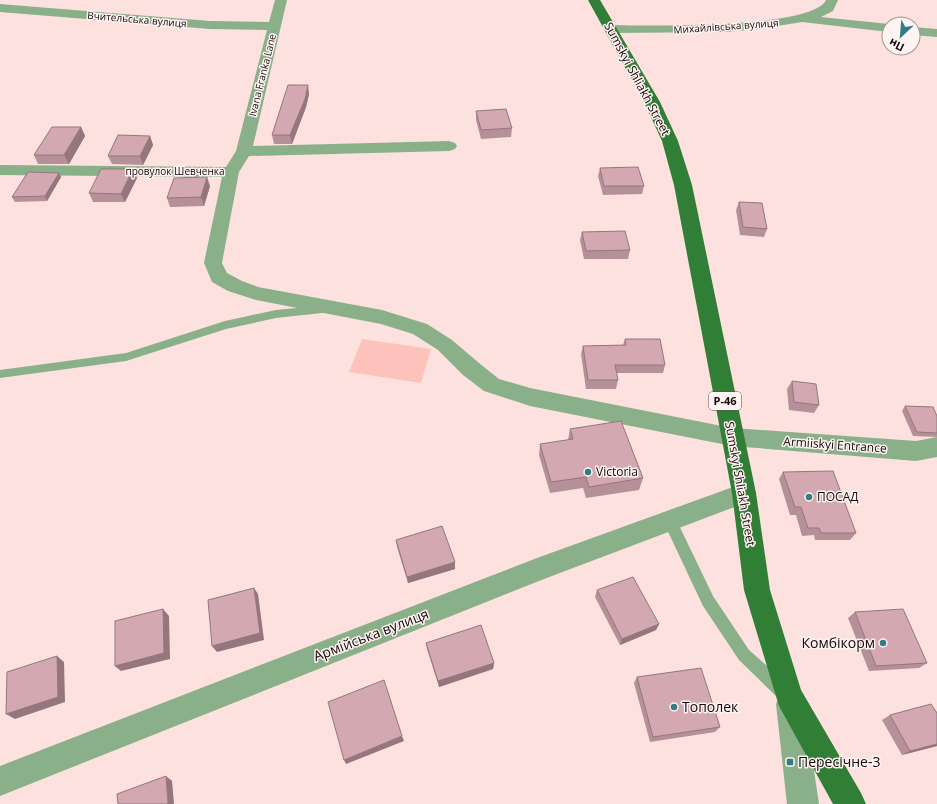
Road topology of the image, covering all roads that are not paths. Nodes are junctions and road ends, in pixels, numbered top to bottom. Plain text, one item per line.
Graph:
1 (282, 0) edge
2 (594, 0) edge
3 (832, 0) edge
4 (0, 8) edge
5 (799, 19) junction
6 (274, 26) junction
7 (881, 27) edge
8 (612, 29) junction
9 (921, 32) edge
10 (937, 33) edge
11 (449, 146) dead end
12 (244, 151) junction
13 (0, 170) edge
14 (230, 172) junction
15 (330, 308) junction
16 (0, 374) edge
17 (732, 437) junction
18 (937, 448) edge
19 (744, 494) junction
20 (670, 521) junction
21 (789, 696) junction
22 (0, 781) edge
23 (803, 804) edge
24 (850, 804) edge

1 - 6 street, Ivana Franka Lane
2 - 8 main road, Sumskyi Shliakh Street / Р-46
3 - 5 street, Михайлівська вулиця
4 - 6 street, Вчительська вулиця
5 - 7 street
5 - 8 street, Михайлівська вулиця
6 - 12 street, Ivana Franka Lane
8 - 17 main road, Sumskyi Shliakh Street / Р-46
9 - 10 street
11 - 12 street
12 - 14 street
13 - 14 street, провулок Шевченка
14 - 15 street, Armiiskyi Entrance
15 - 16 lane
15 - 17 street, Armiiskyi Entrance
17 - 18 street, Armiiskyi Entrance
17 - 19 main road, Sumskyi Shliakh Street / Р-46
19 - 20 street, Армійська вулиця
19 - 21 main road, Sumskyi Shliakh Street / Р-46
20 - 21 lane
20 - 22 street, Армійська вулиця
21 - 23 street
21 - 24 main road, Sumskyi Shliakh Street / Р-46

